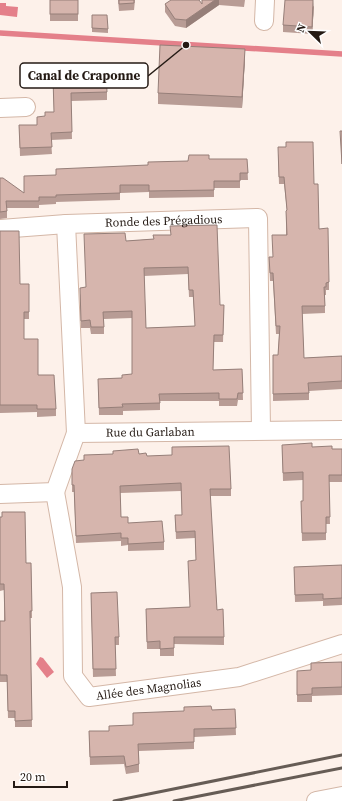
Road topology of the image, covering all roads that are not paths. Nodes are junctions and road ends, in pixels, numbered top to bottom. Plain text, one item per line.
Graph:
1 (265, 0) edge
2 (264, 21) dead end
3 (26, 107) dead end
4 (0, 108) edge
5 (66, 224) junction
6 (0, 229) edge
7 (261, 430) junction
8 (342, 430) edge
9 (76, 433) junction
10 (55, 492) junction
11 (0, 494) edge
12 (342, 644) edge
13 (342, 796) edge
14 (316, 801) edge

1 - 2 street
3 - 4 street
5 - 6 street
5 - 7 street, Ronde des Prégadious
5 - 9 street
7 - 8 street, Rue du Garlaban
7 - 9 street, Rue du Garlaban
9 - 10 street
10 - 11 street
10 - 12 street, Allée des Magnolias
13 - 14 street

